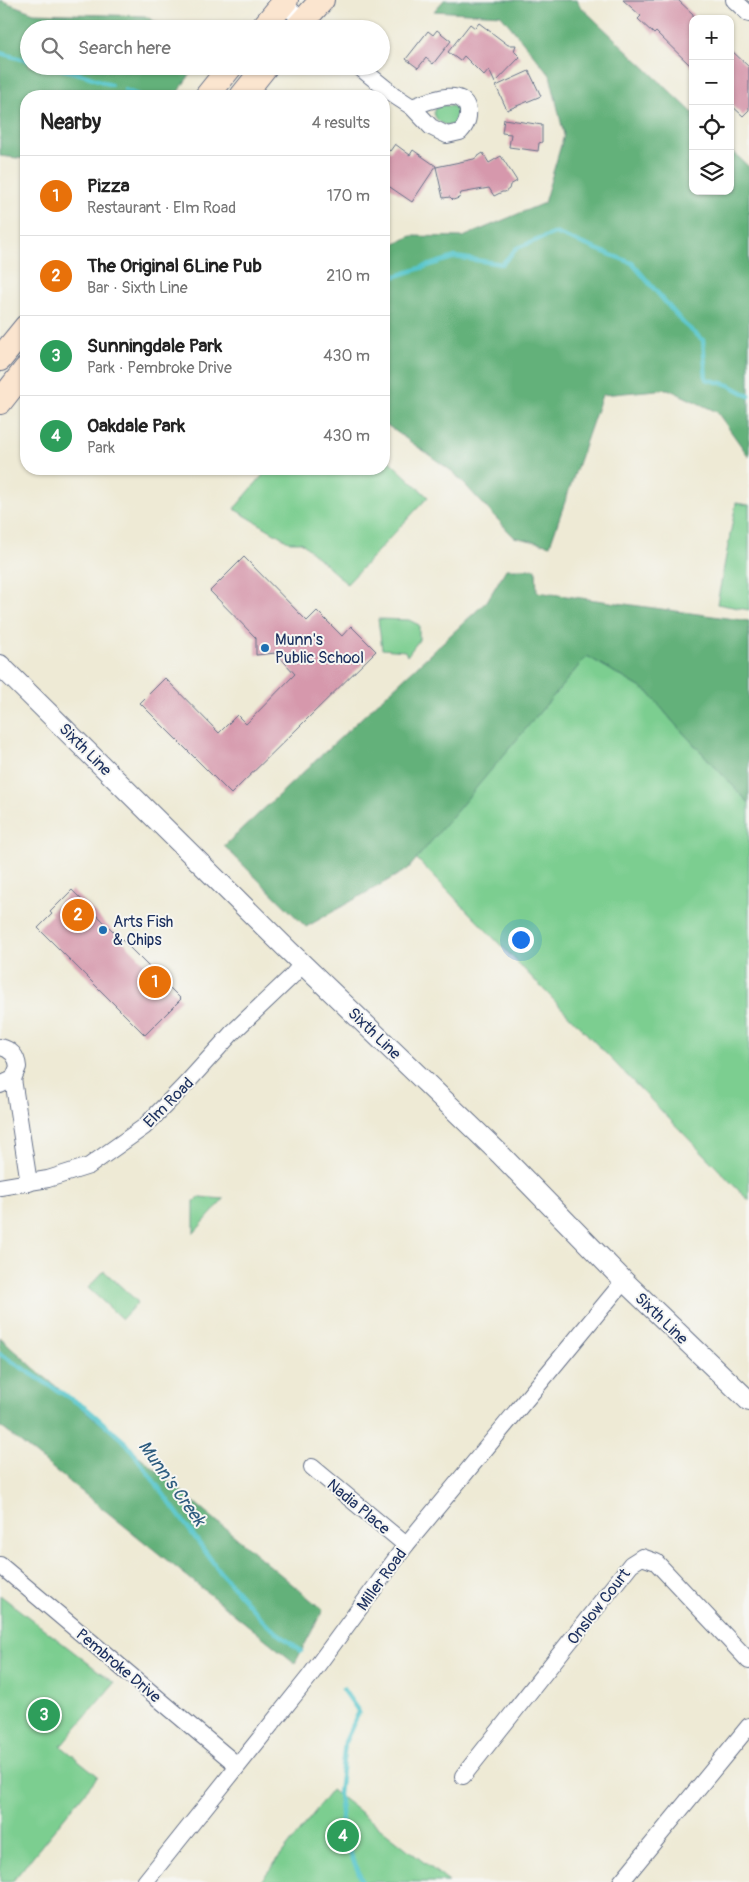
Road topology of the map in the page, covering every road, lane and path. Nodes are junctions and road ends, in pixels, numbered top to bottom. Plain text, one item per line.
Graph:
1 (322, 0) edge
2 (734, 0) edge
3 (284, 2) edge
4 (749, 14) edge
5 (269, 20) edge
6 (299, 20) edge
7 (308, 20) edge
8 (224, 75) edge
9 (259, 75) edge
10 (369, 75) edge
11 (212, 90) edge
12 (247, 90) edge
13 (388, 90) edge
14 (390, 92) edge
15 (412, 106) dead end
16 (20, 334) edge
17 (0, 359) edge
18 (20, 377) edge
19 (0, 402) edge
20 (0, 664) edge
21 (303, 963) junction
22 (0, 1047) edge
23 (6, 1082) edge
24 (29, 1183) junction
25 (0, 1187) edge
26 (624, 1281) junction
27 (749, 1402) edge
28 (312, 1468) dead end
29 (406, 1545) junction
30 (0, 1565) edge
31 (749, 1661) edge
32 (749, 1726) edge
33 (237, 1765) junction
34 (463, 1776) dead end
35 (145, 1882) edge
36 (621, 1882) edge

1 - 7 main road
2 - 4 street
3 - 5 main road
3 - 6 street
8 - 11 main road
9 - 12 main road
10 - 13 street
14 - 15 street
16 - 17 main road
18 - 19 main road
20 - 21 street, Sixth Line
21 - 24 street, Elm Road
21 - 26 street, Sixth Line
22 - 23 street
23 - 24 street
24 - 25 street, Elm Road
26 - 27 street, Sixth Line
26 - 29 street, Miller Road
28 - 29 street, Nadia Place
29 - 33 street, Miller Road
30 - 33 street, Pembroke Drive
31 - 34 street, Onslow Court
32 - 36 street
33 - 35 street, Miller Road

